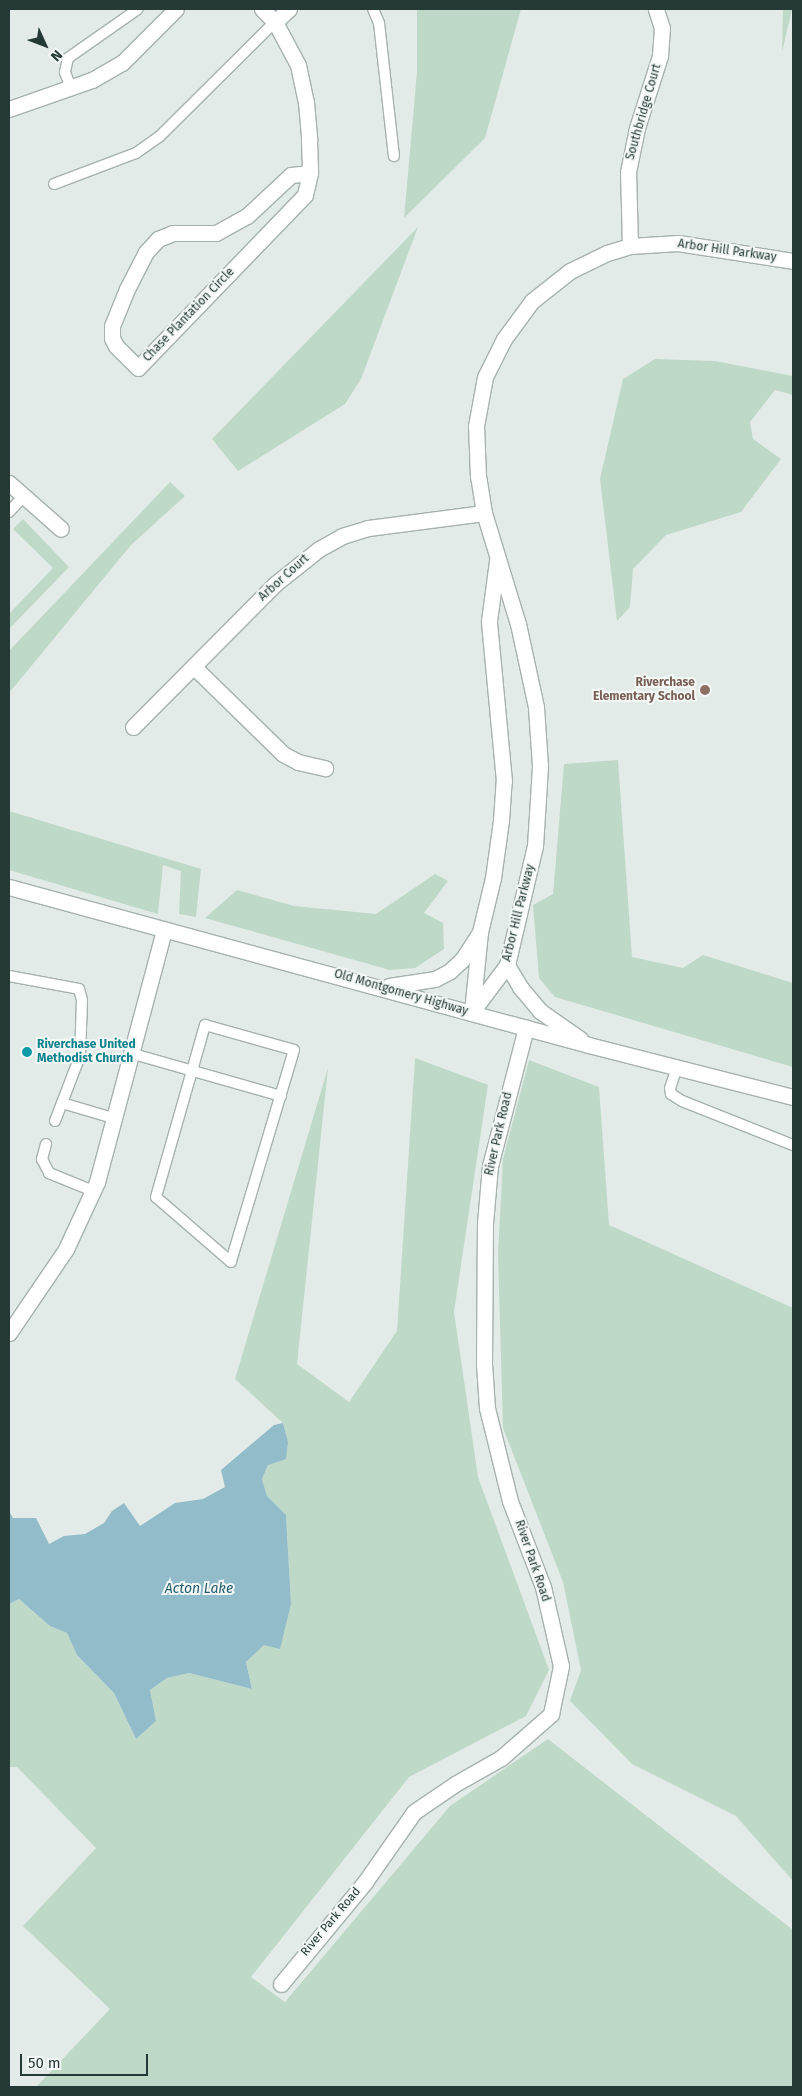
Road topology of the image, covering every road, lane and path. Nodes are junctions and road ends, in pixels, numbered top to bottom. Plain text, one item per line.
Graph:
1 (138, 9) edge
2 (176, 9) edge
3 (262, 9) edge
4 (289, 9) edge
5 (373, 9) edge
6 (656, 9) edge
7 (275, 22) junction
8 (71, 88) junction
9 (9, 109) edge
10 (394, 156) dead end
11 (310, 173) junction
12 (54, 184) dead end
13 (630, 246) junction
14 (793, 260) edge
15 (9, 483) edge
16 (24, 496) junction
17 (9, 512) edge
18 (484, 513) junction
19 (61, 529) dead end
20 (497, 560) junction
21 (195, 668) junction
22 (133, 727) dead end
23 (325, 768) dead end
24 (9, 887) edge
25 (164, 930) junction
26 (480, 932) junction
27 (507, 965) junction
28 (9, 976) edge
29 (378, 987) junction
30 (472, 1013) junction
31 (526, 1028) junction
32 (589, 1045) junction
33 (130, 1052) junction
34 (677, 1067) junction
35 (193, 1071) junction
36 (281, 1096) junction
37 (793, 1097) edge
38 (62, 1103) junction
39 (113, 1118) junction
40 (55, 1121) dead end
41 (46, 1144) dead end
42 (793, 1145) edge
43 (93, 1191) junction
44 (9, 1333) edge
45 (280, 1984) dead end

1 - 8 lane
2 - 8 street
3 - 7 street, Chase Plantation Circle
4 - 7 street
5 - 10 lane
6 - 13 street, Southbridge Court
7 - 11 street, Chase Plantation Circle
7 - 12 lane
8 - 9 street
11 - 11 street, Chase Plantation Circle
13 - 14 street, Arbor Hill Parkway
13 - 18 street, Arbor Hill Parkway
15 - 16 street
16 - 17 lane
16 - 19 street
18 - 20 street, Arbor Hill Parkway
18 - 21 street, Arbor Court
20 - 26 street, Arbor Hill Parkway
20 - 27 street, Arbor Hill Parkway
21 - 22 street, Arbor Court
21 - 23 street
24 - 25 street, Old Montgomery Highway
25 - 29 street, Old Montgomery Highway
25 - 33 street
26 - 29 street
26 - 30 street, Arbor Hill Parkway
27 - 30 street, Arbor Hill Parkway
27 - 32 street
28 - 38 lane
29 - 30 street, Old Montgomery Highway
30 - 31 street, Old Montgomery Highway
31 - 32 street, Old Montgomery Highway
31 - 45 street, River Park Road
32 - 34 street, Old Montgomery Highway
33 - 35 lane
33 - 39 street
34 - 37 street, Old Montgomery Highway
34 - 42 lane
35 - 36 lane
35 - 36 lane
35 - 36 lane
38 - 39 lane
38 - 40 lane
39 - 43 street
41 - 43 lane
43 - 44 street

